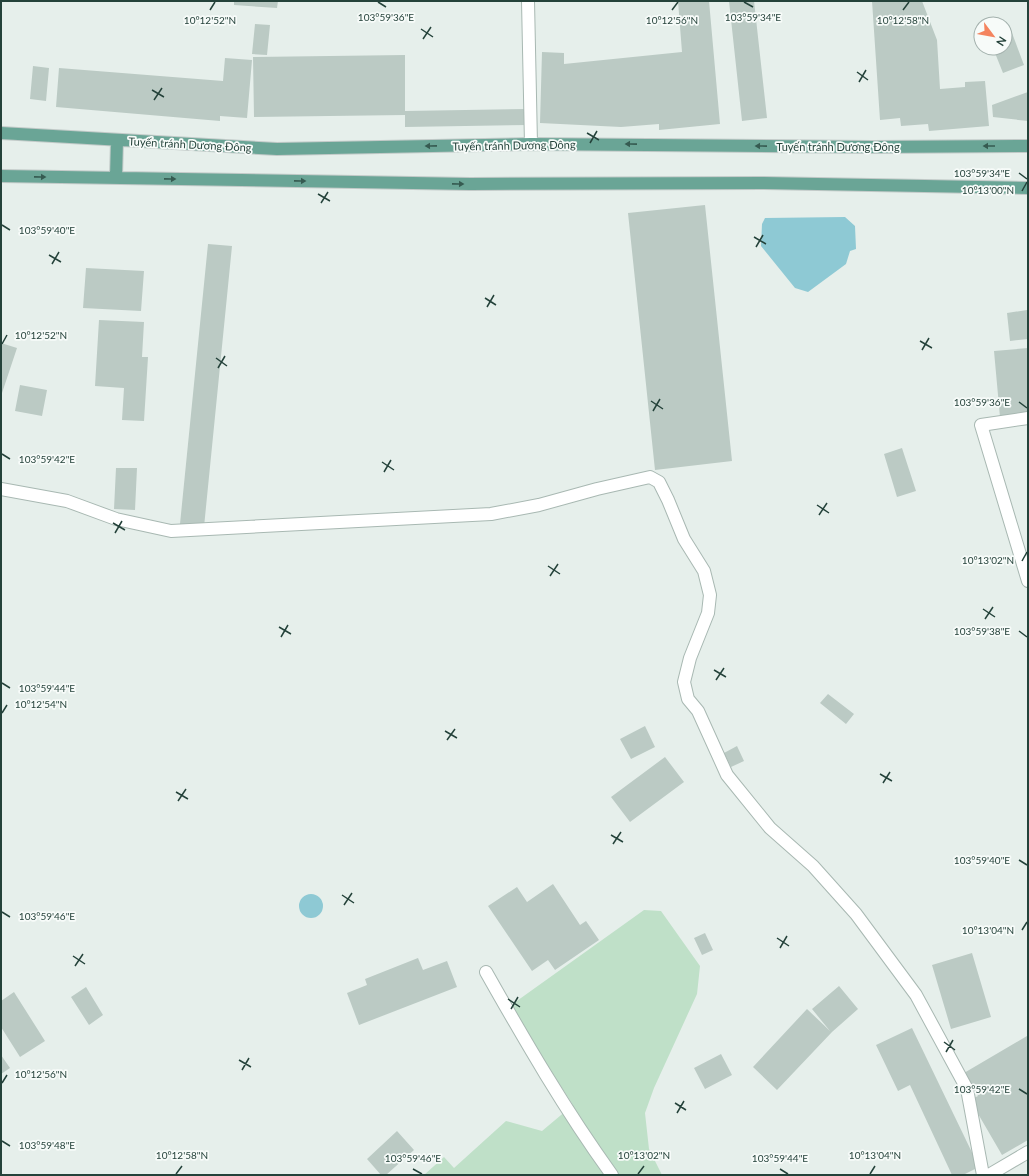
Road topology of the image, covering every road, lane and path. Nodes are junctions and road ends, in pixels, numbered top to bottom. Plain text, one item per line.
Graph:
1 (528, 1) edge
2 (1, 133) edge
3 (117, 140) junction
4 (531, 144) junction
5 (1028, 146) edge
6 (1, 176) edge
7 (116, 178) junction
8 (1028, 188) edge
9 (1028, 418) edge
10 (1, 489) edge
11 (1028, 581) edge
12 (486, 972) dead end
13 (1028, 1152) edge
14 (612, 1175) edge
15 (982, 1175) edge
16 (989, 1175) edge

1 - 4 street
2 - 3 main road, Tuyến tránh Dương Đông
4 -> 3 main road, Tuyến tránh Dương Đông
3 - 7 main road
5 -> 4 main road, Tuyến tránh Dương Đông
6 -> 7 main road
7 -> 8 main road
9 - 11 street
10 - 15 street
12 - 14 street
13 - 16 street

